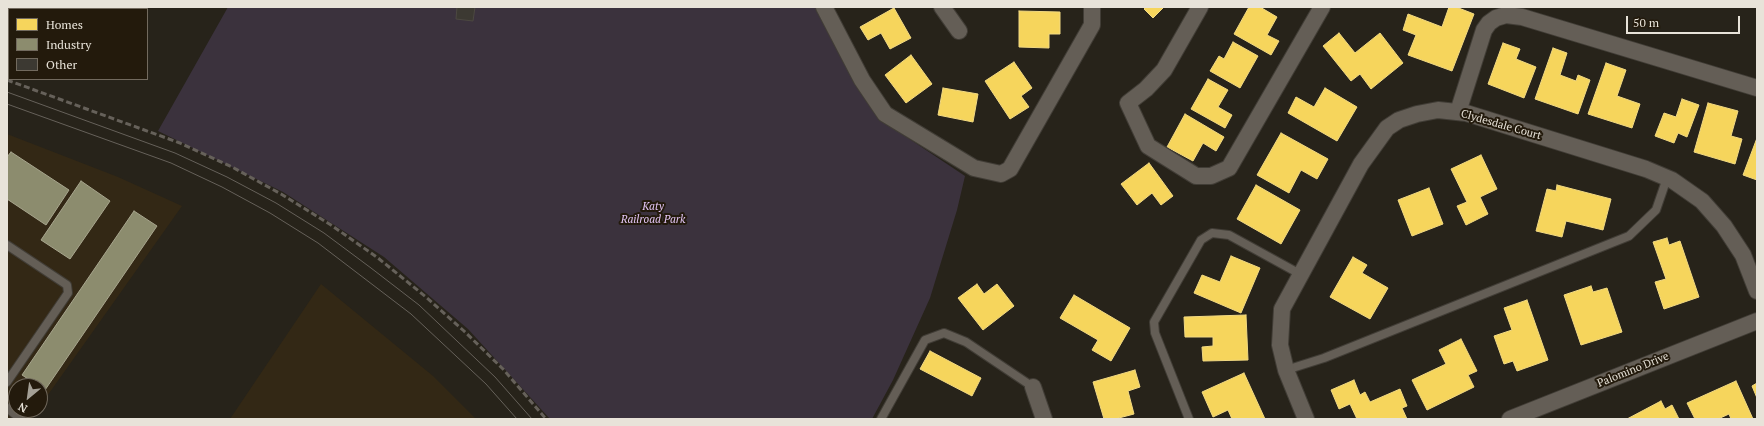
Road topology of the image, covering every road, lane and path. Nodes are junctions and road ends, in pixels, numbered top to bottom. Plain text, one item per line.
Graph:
1 (824, 7) edge
2 (942, 7) edge
3 (1092, 7) edge
4 (1200, 7) edge
5 (1322, 7) edge
6 (959, 31) dead end
7 (1757, 88) edge
8 (1458, 112) junction
9 (1667, 178) junction
10 (7, 245) edge
11 (1300, 274) junction
12 (1757, 291) edge
13 (1757, 321) edge
14 (1286, 370) junction
15 (7, 382) edge
16 (1033, 387) joint
17 (7, 408) edge
18 (21, 419) edge
19 (880, 419) edge
20 (1044, 419) edge
21 (1188, 419) edge
22 (1306, 419) edge
23 (1510, 419) edge

1 - 3 street
2 - 6 street
4 - 5 street
7 - 8 street
8 - 9 street, Clydesdale Court
8 - 11 street, Clydesdale Court
9 - 12 street, Clydesdale Court
9 - 14 lane
10 - 15 lane
11 - 14 street, Clydesdale Court
11 - 21 lane
13 - 23 street, Palomino Drive
14 - 22 street, Clydesdale Court
16 - 19 lane
16 - 20 street
17 - 18 lane

